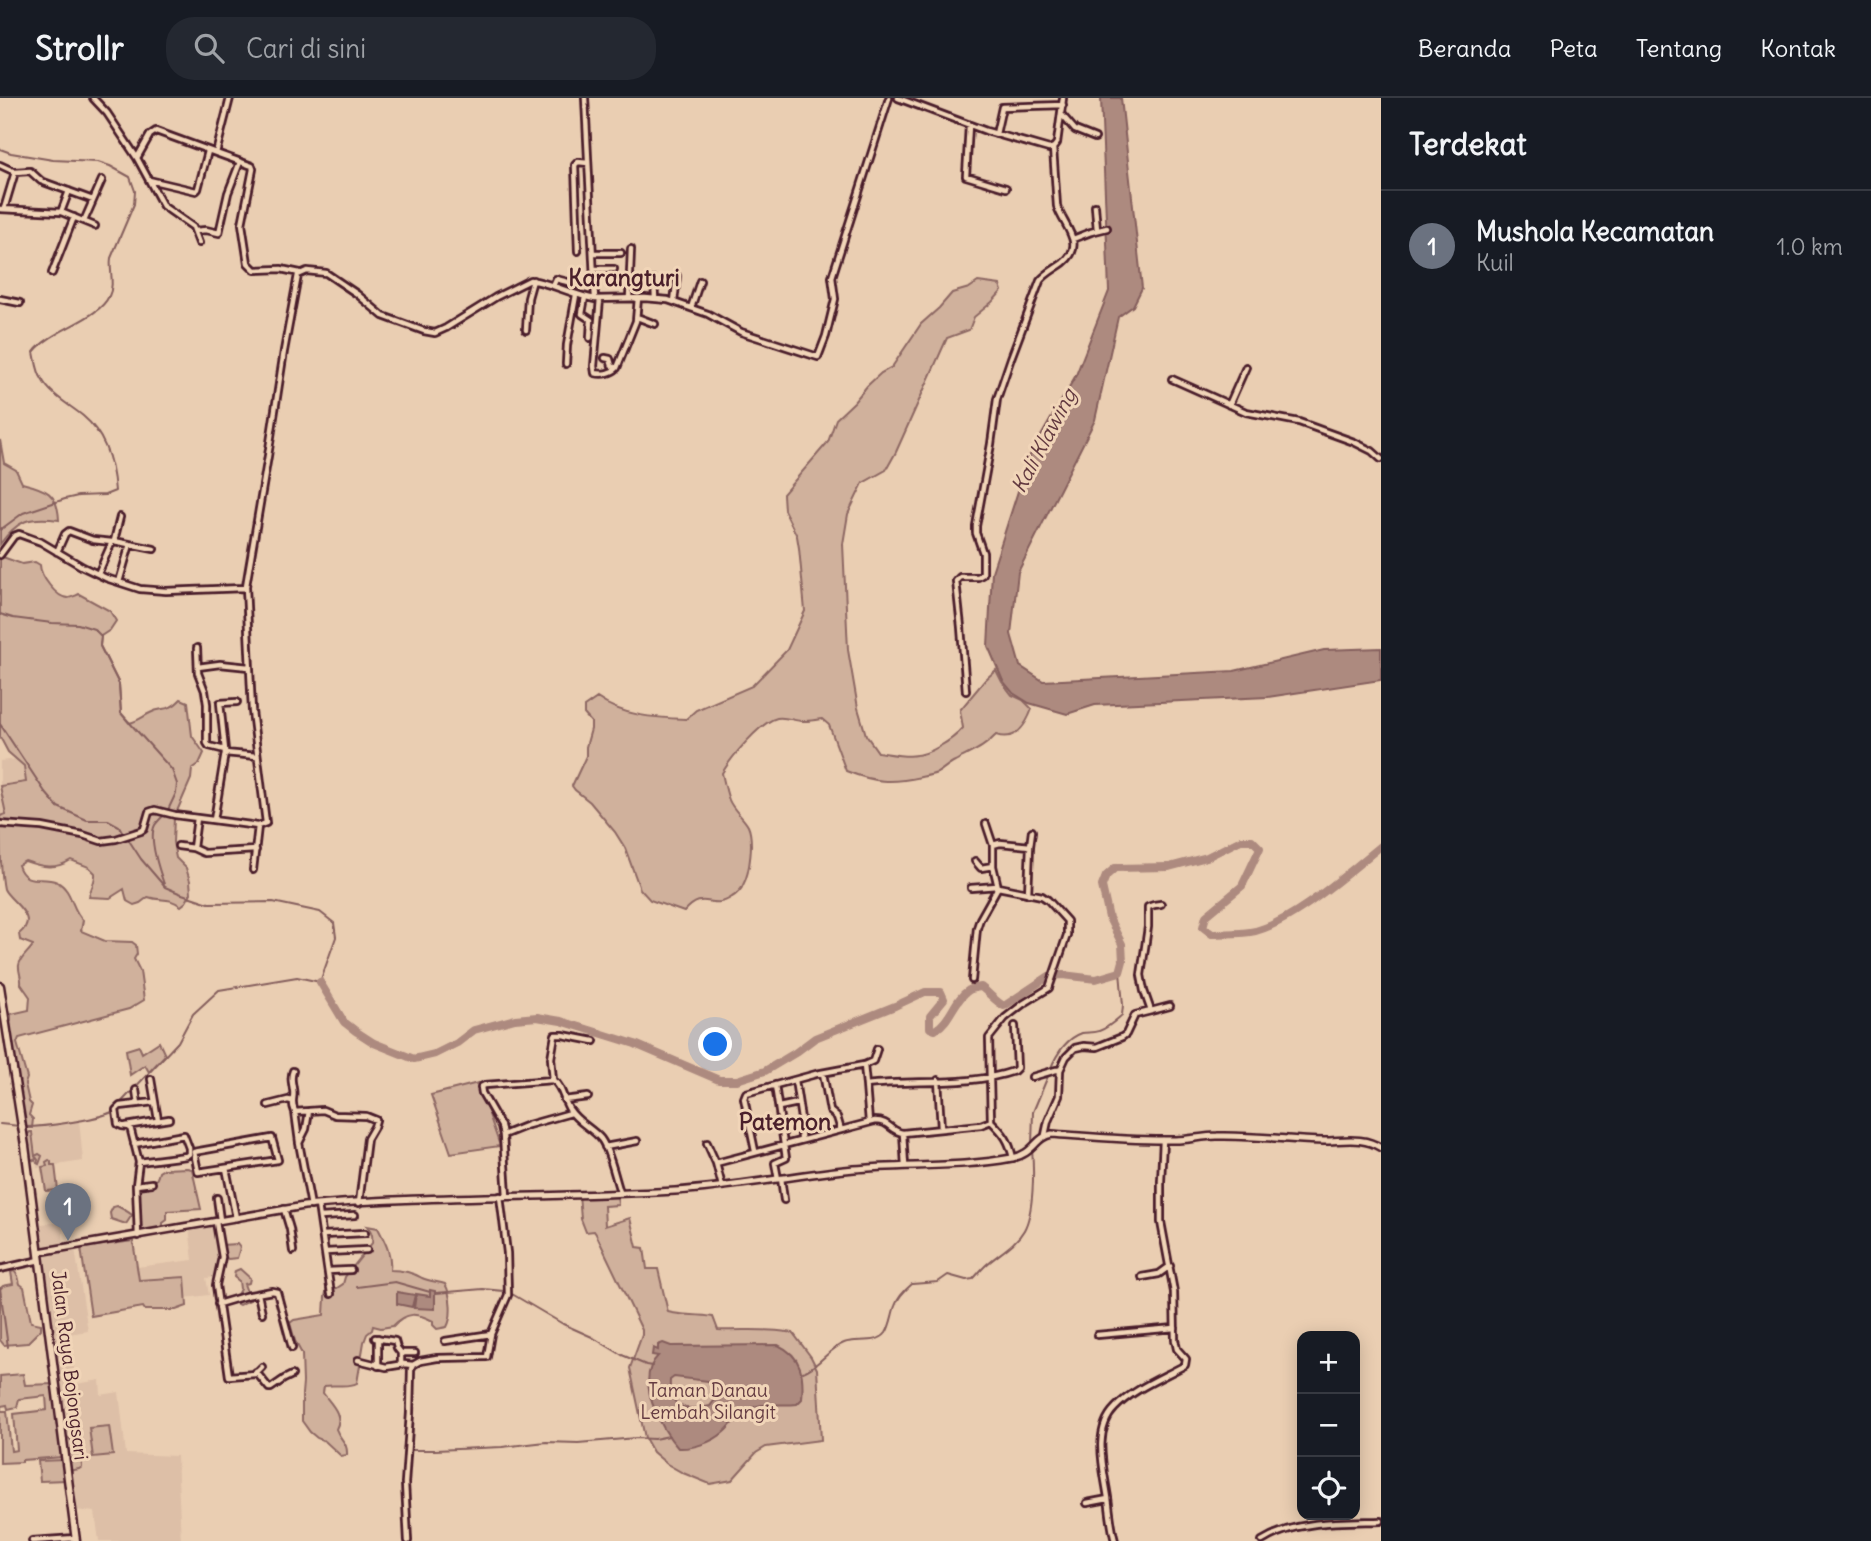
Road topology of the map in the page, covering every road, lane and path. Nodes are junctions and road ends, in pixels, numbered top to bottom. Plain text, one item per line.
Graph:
1 (93, 98) edge
2 (230, 98) edge
3 (586, 98) edge
4 (889, 98) edge
5 (898, 98) edge
6 (1063, 101) edge
7 (1061, 114) junction
8 (969, 125) junction
9 (996, 134) junction
10 (1095, 138) dead end
11 (1053, 148) junction
12 (208, 150) junction
13 (216, 153) junction
14 (137, 158) junction
15 (240, 162) junction
16 (588, 163) junction
17 (0, 165) edge
18 (15, 172) junction
19 (102, 180) dead end
20 (148, 180) junction
21 (1006, 188) dead end
22 (69, 191) junction
23 (93, 200) junction
24 (1095, 206) dead end
25 (2, 209) edge
26 (61, 212) junction
27 (74, 217) junction
28 (84, 220) junction
29 (95, 226) dead end
30 (1107, 229) dead end
31 (195, 230) junction
32 (1097, 230) junction
33 (1073, 239) junction
34 (199, 243) dead end
35 (631, 249) dead end
36 (578, 251) dead end
37 (593, 253) junction
38 (621, 253) dead end
39 (594, 269) junction
40 (614, 269) dead end
41 (52, 273) dead end
42 (300, 273) junction
43 (677, 276) dead end
44 (533, 280) junction
45 (654, 280) dead end
46 (700, 281) dead end
47 (576, 284) dead end
48 (553, 286) junction
49 (576, 295) junction
50 (585, 297) junction
51 (638, 298) junction
52 (654, 298) junction
53 (0, 299) edge
54 (598, 299) junction
55 (629, 299) junction
56 (674, 302) junction
57 (20, 303) dead end
58 (691, 308) junction
59 (636, 317) junction
60 (655, 324) dead end
61 (526, 330) dead end
62 (590, 338) dead end
63 (605, 358) dead end
64 (566, 364) dead end
65 (1246, 367) dead end
66 (617, 368) junction
67 (1172, 379) dead end
68 (1229, 405) junction
69 (1381, 459) edge
70 (120, 517) dead end
71 (113, 542) junction
72 (130, 544) junction
73 (154, 549) dead end
74 (57, 552) junction
75 (0, 555) edge
76 (98, 574) junction
77 (119, 582) junction
78 (246, 586) junction
79 (197, 648) dead end
80 (198, 667) junction
81 (249, 667) junction
82 (966, 691) dead end
83 (237, 702) dead end
84 (225, 751) junction
85 (258, 756) junction
86 (197, 817) junction
87 (214, 820) junction
88 (0, 824) edge
89 (986, 824) dead end
90 (258, 826) junction
91 (1032, 831) dead end
92 (993, 845) junction
93 (178, 846) dead end
94 (1030, 846) junction
95 (193, 848) junction
96 (256, 850) junction
97 (975, 861) dead end
98 (993, 866) junction
99 (254, 870) dead end
100 (997, 887) junction
101 (971, 888) dead end
102 (1028, 894) junction
103 (1161, 904) dead end
104 (972, 980) dead end
105 (0, 986) edge
106 (1170, 1006) dead end
107 (1151, 1011) junction
108 (1015, 1026) dead end
109 (594, 1041) dead end
110 (877, 1049) dead end
111 (864, 1065) junction
112 (1060, 1070) junction
113 (293, 1071) dead end
114 (823, 1073) junction
115 (990, 1076) junction
116 (1032, 1077) dead end
117 (151, 1079) dead end
118 (553, 1080) junction
119 (795, 1080) junction
120 (938, 1080) junction
121 (775, 1085) junction
122 (866, 1085) junction
123 (136, 1090) dead end
124 (588, 1097) dead end
125 (564, 1100) junction
126 (292, 1101) junction
127 (154, 1102) junction
128 (798, 1103) junction
129 (138, 1104) junction
130 (268, 1105) dead end
131 (779, 1107) junction
132 (309, 1111) junction
133 (295, 1112) junction
134 (571, 1113) junction
135 (169, 1119) dead end
136 (158, 1120) junction
137 (991, 1121) junction
138 (869, 1122) junction
139 (122, 1126) junction
140 (941, 1129) junction
141 (841, 1130) junction
142 (903, 1133) junction
143 (503, 1135) junction
144 (1045, 1135) junction
145 (801, 1140) junction
146 (1163, 1140) junction
147 (638, 1141) dead end
148 (299, 1143) junction
149 (707, 1143) dead end
150 (134, 1144) junction
151 (783, 1145) junction
152 (605, 1147) junction
153 (1381, 1148) edge
154 (755, 1151) junction
155 (1013, 1158) junction
156 (139, 1162) junction
157 (716, 1163) junction
158 (905, 1166) junction
159 (226, 1168) junction
160 (779, 1179) junction
161 (152, 1183) dead end
162 (136, 1185) junction
163 (722, 1186) junction
164 (620, 1192) junction
165 (503, 1196) junction
166 (217, 1198) dead end
167 (784, 1200) dead end
168 (359, 1203) junction
169 (314, 1206) junction
170 (284, 1209) junction
171 (355, 1215) dead end
172 (320, 1217) junction
173 (236, 1218) junction
174 (218, 1221) junction
175 (365, 1233) dead end
176 (323, 1235) junction
177 (138, 1236) junction
178 (367, 1250) dead end
179 (293, 1251) dead end
180 (39, 1252) junction
181 (326, 1252) junction
182 (40, 1261) junction
183 (1170, 1266) junction
184 (0, 1269) edge
185 (351, 1270) dead end
186 (328, 1271) junction
187 (1142, 1277) dead end
188 (258, 1294) junction
189 (331, 1294) dead end
190 (218, 1304) junction
191 (262, 1313) dead end
192 (1175, 1328) junction
193 (491, 1334) junction
194 (1097, 1335) dead end
195 (445, 1341) dead end
196 (292, 1348) dead end
197 (401, 1353) junction
198 (415, 1353) dead end
199 (358, 1360) dead end
200 (401, 1364) junction
201 (413, 1365) junction
202 (378, 1366) junction
203 (262, 1367) dead end
204 (256, 1373) junction
205 (292, 1375) dead end
206 (1108, 1499) junction
207 (1087, 1503) dead end
208 (1381, 1521) edge
209 (76, 1539) edge
210 (32, 1541) edge
211 (408, 1541) edge
212 (1115, 1541) edge
213 (1262, 1541) edge

1 - 14 street
2 - 13 street
3 - 16 street
4 - 58 street
5 - 8 street
6 - 7 street
6 - 9 street
7 - 10 street
7 - 11 street
8 - 9 street
8 - 21 street
9 - 11 street
11 - 33 street
12 - 13 street
12 - 14 street
12 - 20 street
13 - 15 street
14 - 20 street
15 - 31 street
15 - 42 street
16 - 36 street
16 - 37 street
17 - 18 street
18 - 22 street
18 - 25 street
19 - 23 street
20 - 31 street
22 - 23 street
22 - 26 street
23 - 28 street
24 - 32 street
25 - 26 street
26 - 27 street
27 - 28 street
27 - 41 street
28 - 29 street
30 - 32 street
31 - 34 street
32 - 33 street
33 - 82 street
35 - 55 street
37 - 38 street
37 - 39 street
39 - 40 street
39 - 54 street
42 - 44 street
42 - 78 street
43 - 56 street
44 - 48 street
44 - 61 street
45 - 52 street
46 - 58 street
47 - 48 street
48 - 49 street
49 - 50 street
49 - 64 street
50 - 54 street
50 - 62 street
51 - 52 street
51 - 55 street
51 - 59 street
52 - 56 street
53 - 57 street
54 - 55 street
54 - 66 street
56 - 58 street
59 - 60 street
59 - 66 street
63 - 66 street
65 - 68 street
67 - 68 street
68 - 69 street
70 - 71 street
71 - 72 street
71 - 74 street
71 - 76 street
72 - 73 street
72 - 77 street
74 - 75 street
74 - 76 street
76 - 77 street
77 - 78 street
78 - 81 street
79 - 80 street
80 - 81 street
80 - 84 street
81 - 85 street
83 - 84 street
84 - 85 street
84 - 87 street
85 - 90 street
86 - 87 street
86 - 88 street
86 - 95 street
87 - 90 street
89 - 92 street
90 - 96 street
91 - 94 street
92 - 94 street
92 - 98 street
93 - 95 street
94 - 102 street
95 - 96 street
96 - 99 street
97 - 98 street
98 - 100 street
100 - 101 street
100 - 102 street
100 - 104 street
102 - 115 street
103 - 107 street
105 - 180 main road, Jalan Raya Bojongsari
106 - 107 street
107 - 112 street
108 - 115 street
109 - 118 street
110 - 111 street
111 - 114 street
111 - 122 street
112 - 116 street
112 - 144 street
113 - 126 street
114 - 119 street
114 - 141 street
115 - 120 street
115 - 137 street
117 - 127 street
118 - 125 street
118 - 143 street
119 - 121 street
119 - 128 street
120 - 122 street
120 - 140 street
121 - 131 street
121 - 154 street
122 - 138 street
123 - 129 street
124 - 125 street
125 - 134 street
126 - 130 street
126 - 133 street
127 - 129 street
127 - 136 street
128 - 131 street
128 - 145 street
129 - 139 street
131 - 151 street
132 - 133 street
132 - 148 street
132 - 168 street
133 - 148 street
134 - 143 street
134 - 152 street
135 - 136 street
136 - 139 street
137 - 140 street
137 - 155 street
138 - 141 street
138 - 142 street
139 - 150 street
140 - 142 street
141 - 145 street
142 - 158 street
143 - 165 street
144 - 146 street
144 - 155 street
145 - 151 street
146 - 153 street
146 - 183 street
147 - 152 street
148 - 169 street
149 - 157 street
150 - 156 street
150 - 156 street
151 - 154 street
151 - 160 street
152 - 164 street
154 - 157 street
155 - 158 street
156 - 162 street
157 - 163 street
158 - 160 street
159 - 159 street
159 - 173 street
160 - 163 street
160 - 167 street
161 - 162 street
162 - 177 street
163 - 164 street
164 - 165 street
165 - 168 street
165 - 193 street
166 - 174 street
168 - 169 street
169 - 170 street
169 - 172 street
170 - 173 street
170 - 179 street
171 - 172 street
172 - 176 street
173 - 174 street
174 - 177 street
174 - 190 street
175 - 176 street
176 - 181 street
177 - 180 street
178 - 181 street
180 - 182 main road, Jalan Raya Bojongsari
181 - 186 street
182 - 184 street
182 - 209 main road, Jalan Raya Bojongsari
183 - 187 street
183 - 192 street
185 - 186 street
186 - 189 street
188 - 190 street
188 - 191 street
188 - 196 street
190 - 204 street
192 - 194 street
192 - 206 street
193 - 195 street
193 - 201 street
197 - 198 street
197 - 200 street
197 - 202 street
199 - 202 street
200 - 201 street
200 - 202 street
201 - 211 street
203 - 204 street
204 - 205 street
206 - 207 street
206 - 212 street
208 - 213 street
209 - 210 street

